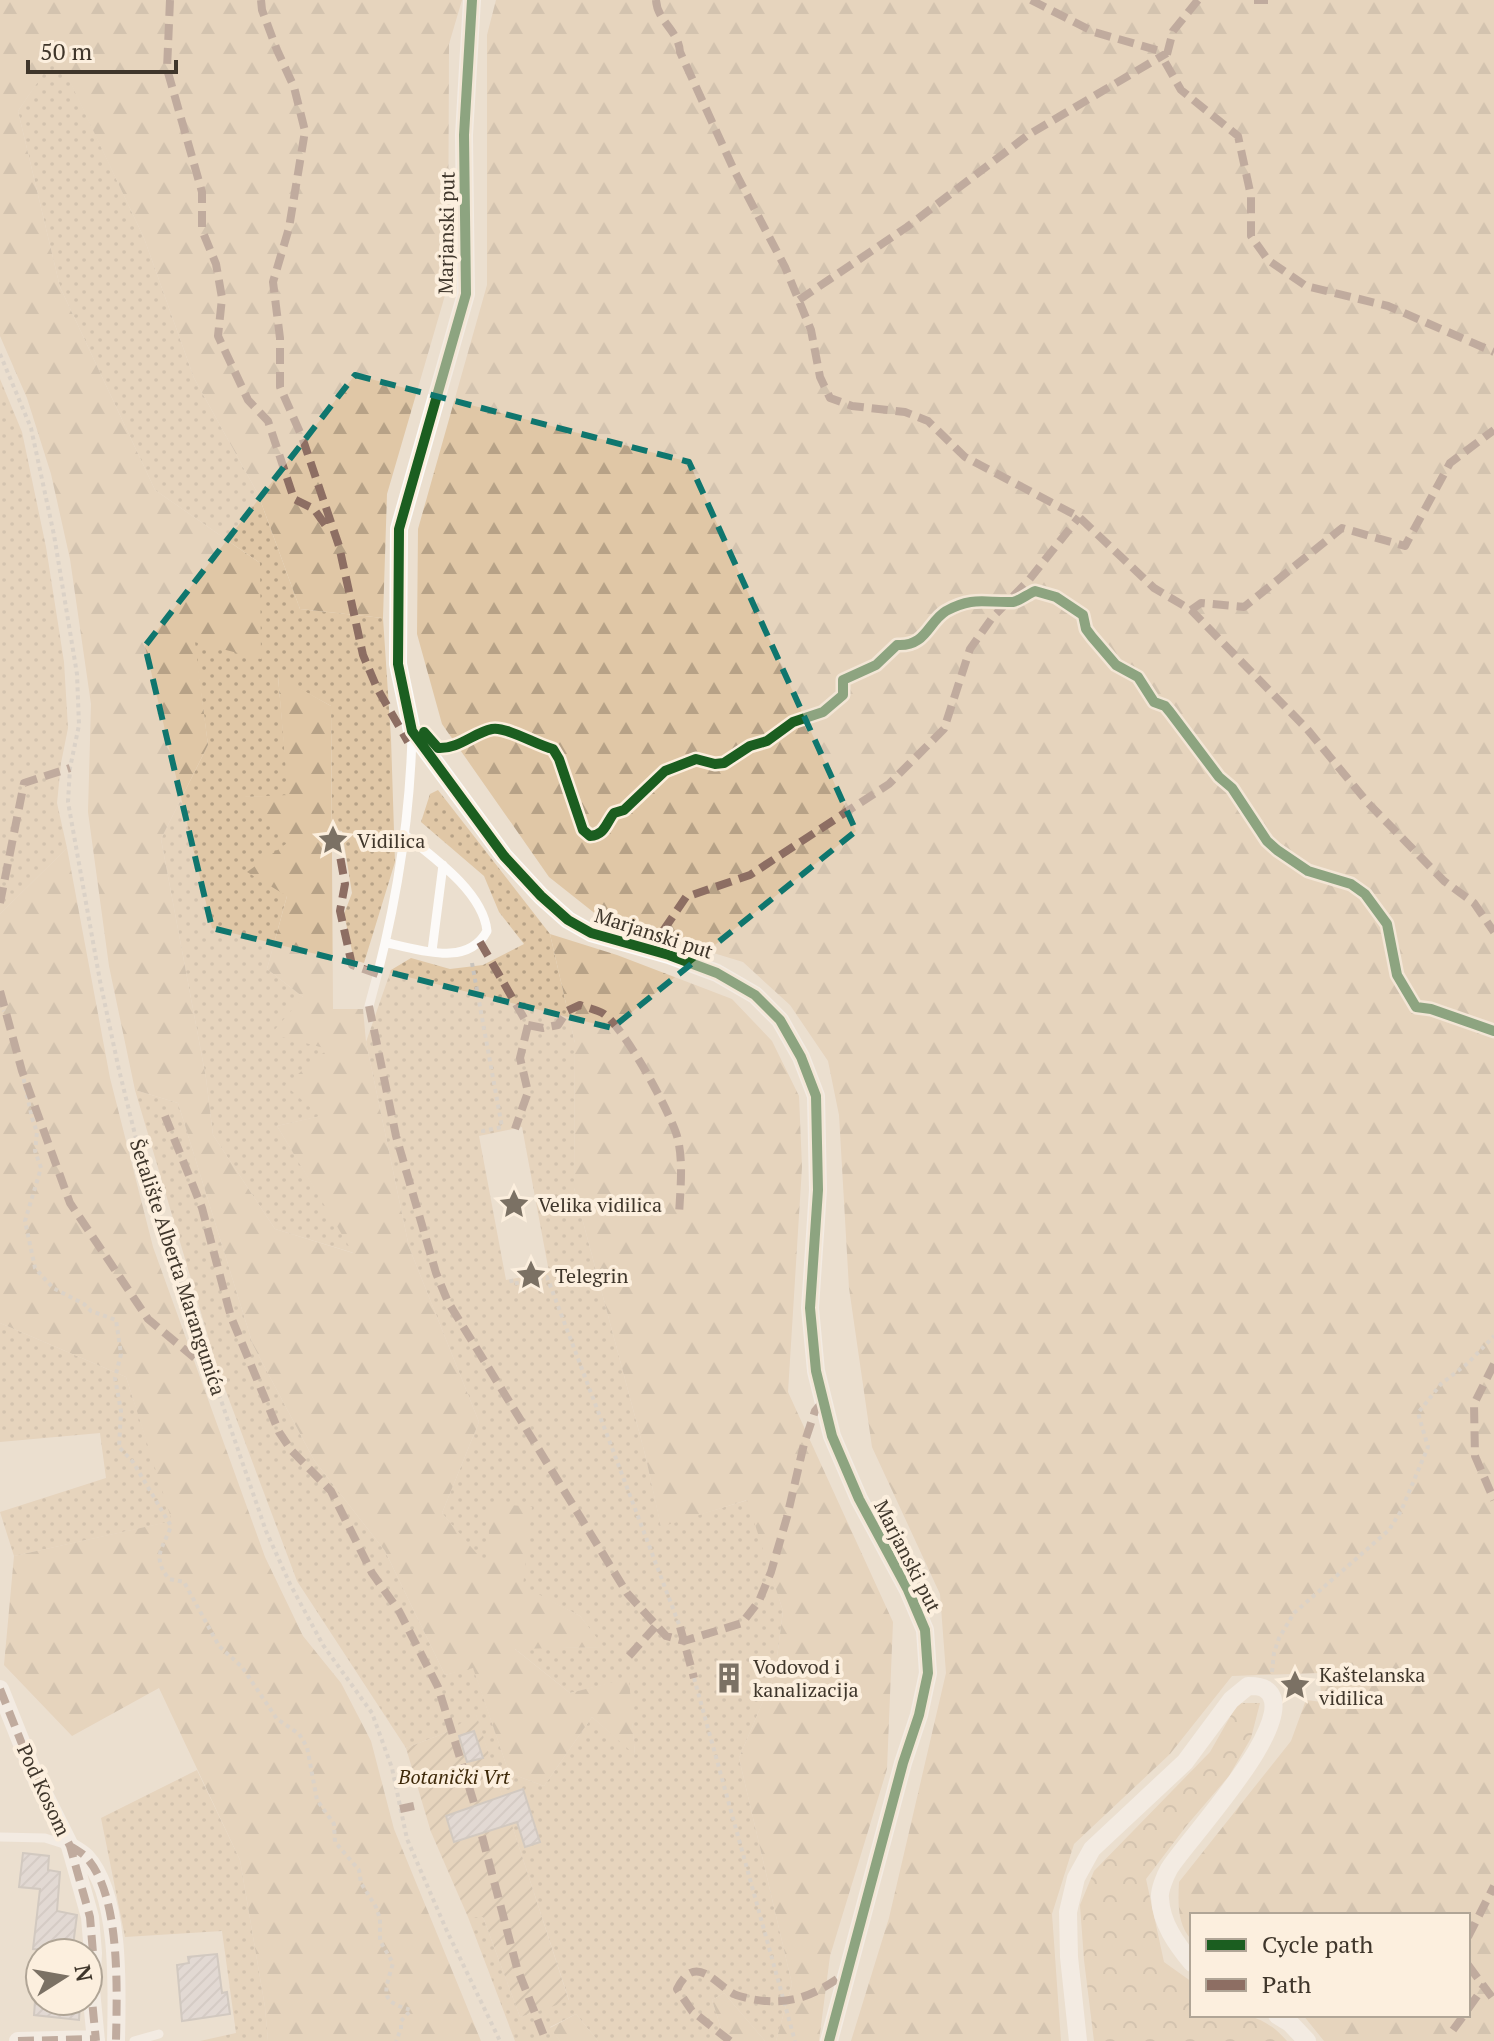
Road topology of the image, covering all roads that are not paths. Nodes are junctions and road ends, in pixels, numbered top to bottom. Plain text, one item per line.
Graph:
1 (472, 0) edge
2 (412, 731) junction
3 (404, 834) junction
4 (443, 865) junction
5 (387, 943) junction
6 (432, 951) junction
7 (369, 1006) dead end
8 (0, 1689) edge
9 (0, 1837) edge
10 (70, 1846) junction
11 (1190, 1960) edge
12 (1280, 2017) edge
13 (159, 2034) dead end
14 (96, 2040) edge
15 (18, 2041) edge
16 (116, 2041) edge
17 (134, 2041) edge
18 (829, 2041) edge
19 (1078, 2041) edge
20 (1307, 2041) edge

1 - 2 street, Marjanski put
2 - 3 lane, Marjanski put
2 - 18 street, Marjanski put
3 - 4 lane
3 - 5 lane, Marjanski put
4 - 6 lane
4 - 6 lane
5 - 6 lane
5 - 7 lane, Marjanski put
8 - 10 street, Pod Kosom
9 - 10 lane
10 - 14 street, Pod Kosom
10 - 16 street, Pod Kosom
11 - 19 street
12 - 20 street
13 - 17 lane
14 - 15 street, Pod Kosom

